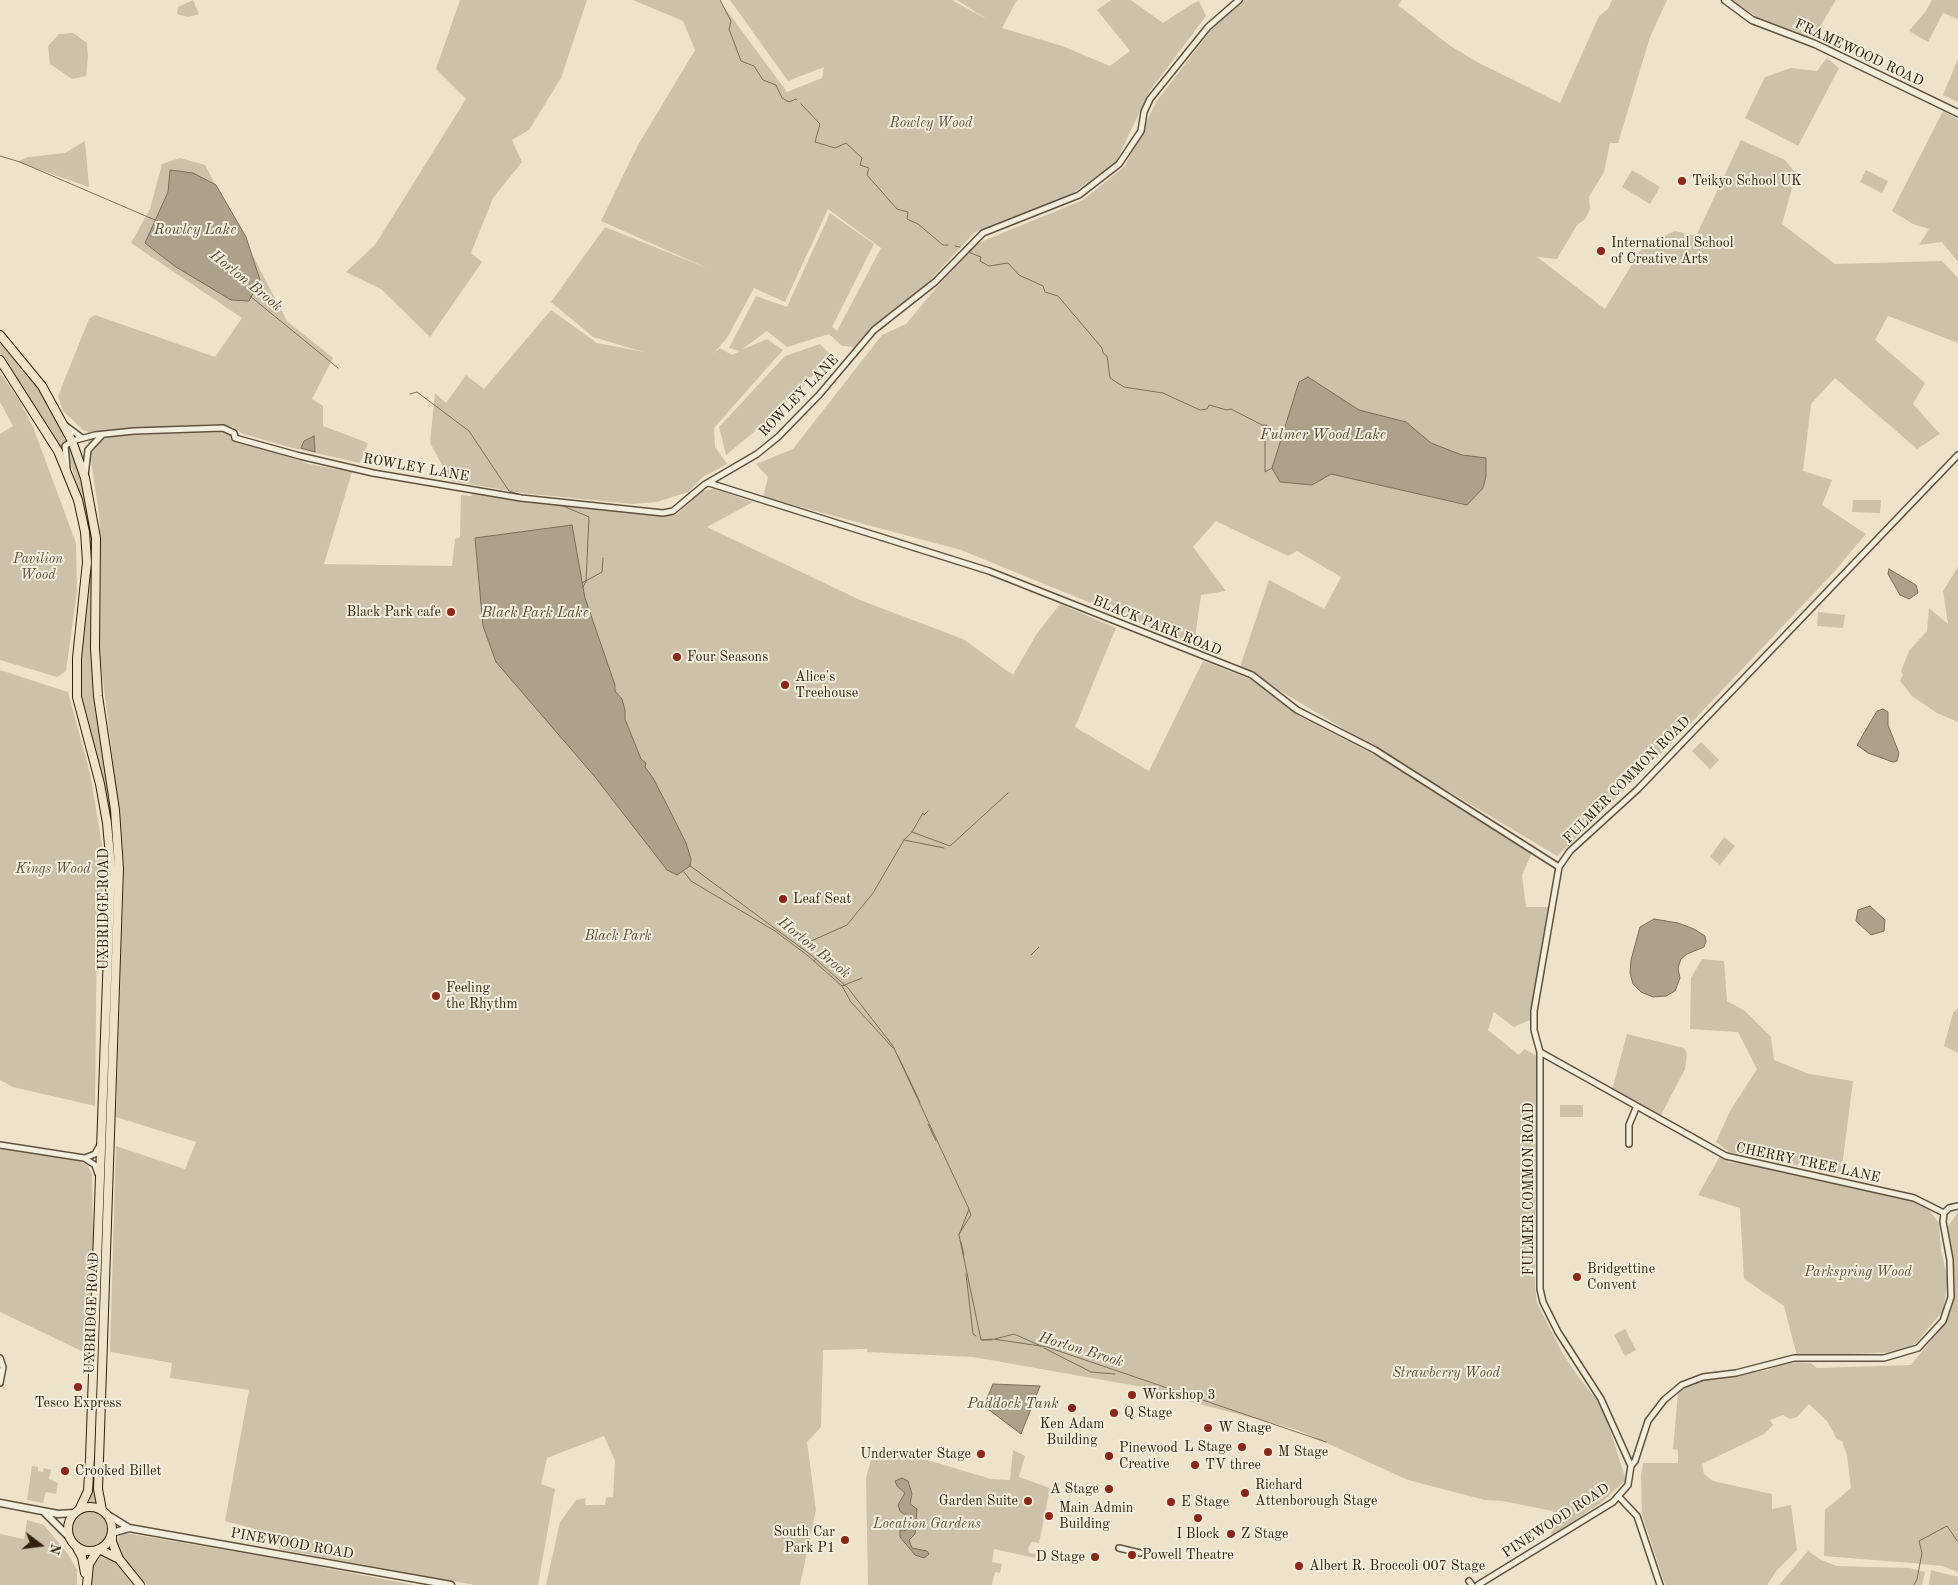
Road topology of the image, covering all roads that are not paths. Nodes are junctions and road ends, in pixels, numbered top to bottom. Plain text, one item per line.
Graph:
1 (1239, 0) edge
2 (1725, 0) edge
3 (1958, 113) edge
4 (0, 335) edge
5 (0, 360) edge
6 (64, 424) junction
7 (102, 434) junction
8 (83, 438) junction
9 (72, 442) junction
10 (90, 446) junction
11 (1958, 455) edge
12 (67, 473) junction
13 (85, 478) junction
14 (709, 483) junction
15 (1559, 867) junction
16 (1540, 1052) junction
17 (1636, 1108) junction
18 (102, 1141) junction
19 (1629, 1144) dead end
20 (0, 1145) edge
21 (84, 1158) junction
22 (100, 1180) junction
23 (1958, 1206) edge
24 (1944, 1213) junction
25 (0, 1358) edge
26 (0, 1382) edge
27 (1631, 1466) junction
28 (1619, 1497) junction
29 (0, 1503) edge
30 (43, 1511) junction
31 (77, 1511) junction
32 (105, 1512) junction
33 (129, 1528) junction
34 (112, 1534) junction
35 (70, 1538) junction
36 (76, 1546) junction
37 (1118, 1548) dead end
38 (99, 1549) junction
39 (1140, 1552) dead end
40 (119, 1559) junction
41 (87, 1582) edge
42 (140, 1585) edge
43 (450, 1585) edge
44 (1478, 1585) edge
45 (1660, 1585) edge

1 - 14 street, ROWLEY LANE
2 - 3 street, FRAMEWOOD ROAD
4 - 6 main road, UXBRIDGE ROAD
5 - 12 main road, UXBRIDGE ROAD
6 - 8 street
6 - 9 main road, UXBRIDGE ROAD
7 - 8 street, ROWLEY LANE
7 - 10 street
7 - 14 street, ROWLEY LANE
8 - 9 street, ROWLEY LANE
8 - 10 street
9 - 12 street
9 - 13 main road, UXBRIDGE ROAD
10 - 13 street
11 - 15 street, FULMER COMMON ROAD
12 - 18 main road, UXBRIDGE ROAD
13 - 32 main road, UXBRIDGE ROAD
14 - 15 street, BLACK PARK ROAD
15 - 16 street, FULMER COMMON ROAD
16 - 17 street, CHERRY TREE LANE
16 - 27 street, FULMER COMMON ROAD
17 - 19 street
17 - 24 street, CHERRY TREE LANE
18 - 21 street
18 - 22 main road, UXBRIDGE ROAD
20 - 21 street
21 - 22 street
22 - 31 main road, UXBRIDGE ROAD
23 - 24 street
24 - 27 street, PINEWOOD ROAD
25 - 26 street
27 - 28 street, PINEWOOD ROAD
28 - 44 street, PINEWOOD ROAD
28 - 45 street
29 - 30 street
30 - 31 street
30 - 35 street
31 - 32 main road
31 - 35 main road
32 - 33 street, PINEWOOD ROAD
32 - 34 main road
33 - 34 street, PINEWOOD ROAD
33 - 43 street, PINEWOOD ROAD
34 - 38 main road
34 - 40 main road
35 - 36 main road
36 - 38 main road
36 - 41 main road
37 - 39 street
38 - 40 main road
38 - 41 main road
40 - 42 main road

